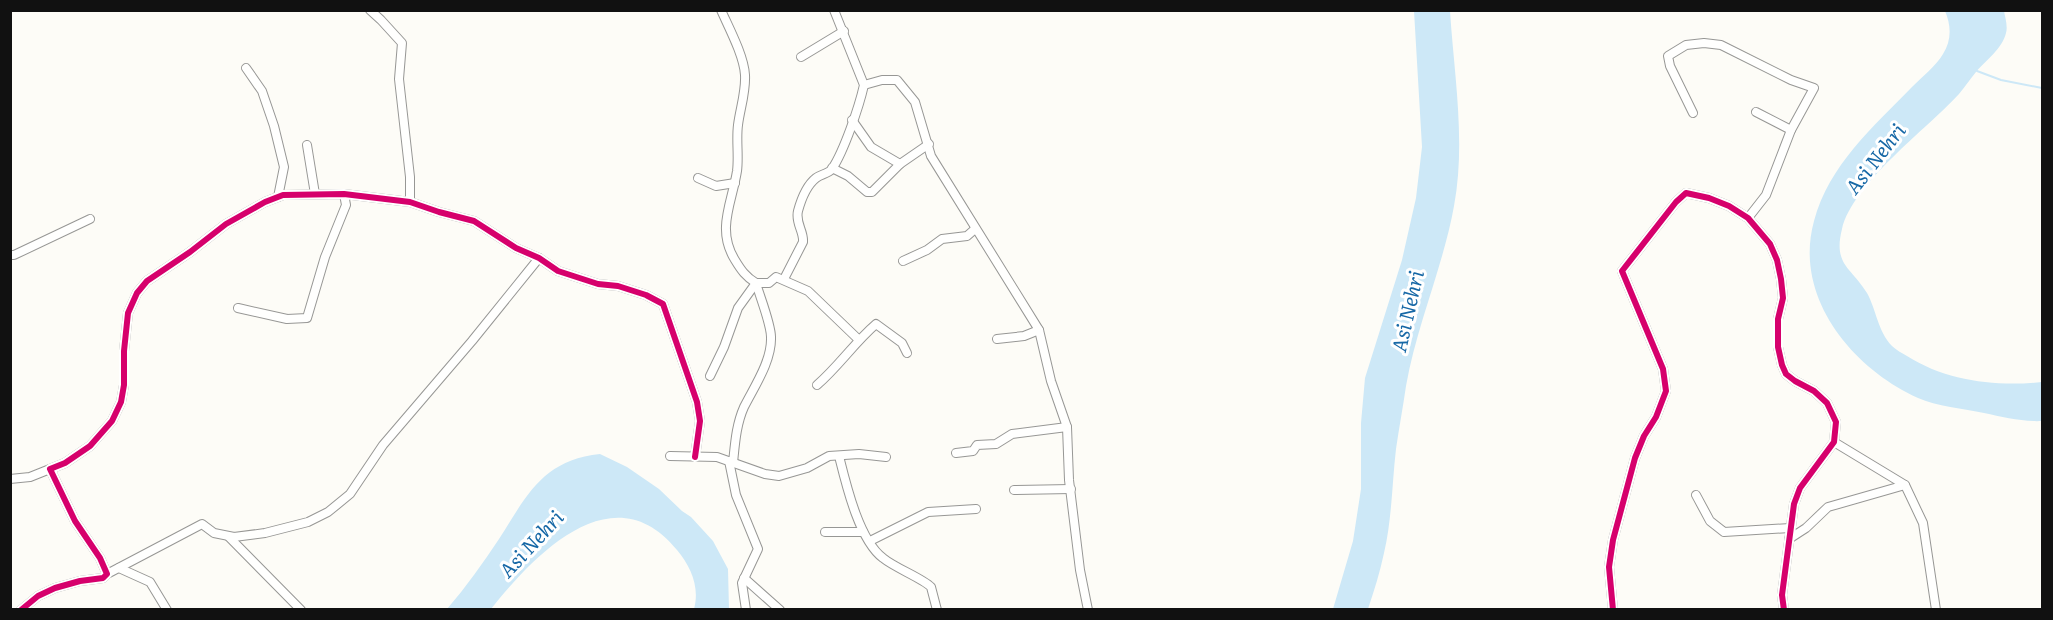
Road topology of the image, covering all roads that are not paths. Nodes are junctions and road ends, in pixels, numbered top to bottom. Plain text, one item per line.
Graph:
1 (370, 10) edge
2 (721, 10) edge
3 (834, 10) edge
4 (844, 32) junction
5 (801, 57) dead end
6 (246, 68) dead end
7 (864, 85) junction
8 (1756, 112) dead end
9 (1693, 113) dead end
10 (852, 120) junction
11 (1791, 130) junction
12 (929, 144) junction
13 (307, 145) dead end
14 (900, 164) junction
15 (832, 168) junction
16 (698, 178) dead end
17 (735, 183) junction
18 (315, 194) junction
19 (344, 194) junction
20 (278, 197) junction
21 (410, 202) junction
22 (1748, 218) junction
23 (90, 219) dead end
24 (975, 229) junction
25 (10, 255) edge
26 (539, 258) junction
27 (903, 261) dead end
28 (784, 279) junction
29 (756, 283) junction
30 (238, 308) dead end
31 (1039, 330) junction
32 (858, 339) junction
33 (997, 339) dead end
34 (907, 352) dead end
35 (710, 376) dead end
36 (817, 385) dead end
37 (1067, 427) junction
38 (1834, 442) junction
39 (956, 453) dead end
40 (670, 456) dead end
41 (839, 456) junction
42 (695, 457) junction
43 (886, 457) dead end
44 (731, 462) junction
45 (50, 470) junction
46 (10, 479) edge
47 (1905, 485) junction
48 (1071, 489) junction
49 (1014, 490) dead end
50 (1696, 495) dead end
51 (976, 509) dead end
52 (1790, 528) junction
53 (825, 532) dead end
54 (864, 532) junction
55 (229, 537) junction
56 (1789, 539) junction
57 (870, 541) junction
58 (119, 568) junction
59 (107, 574) junction
60 (744, 578) junction
61 (21, 609) edge
62 (167, 609) edge
63 (301, 609) edge
64 (746, 609) edge
65 (780, 609) edge
66 (937, 609) edge
67 (1088, 609) edge
68 (1613, 609) edge
69 (1784, 609) edge
70 (1936, 609) edge

1 - 21 street
2 - 17 street
3 - 4 street
4 - 5 street
4 - 7 street
6 - 20 street
7 - 10 street
7 - 12 street
8 - 11 street
9 - 11 street
10 - 14 street
10 - 15 street
11 - 22 street
12 - 14 street
12 - 24 street
13 - 18 street
14 - 15 street
15 - 28 street
16 - 17 street
17 - 29 street
18 - 19 street
18 - 20 street
19 - 21 street
19 - 30 street
20 - 45 street
21 - 26 street
22 - 38 street
22 - 68 street
23 - 25 street
24 - 27 street
24 - 31 street
26 - 42 street
26 - 55 street
28 - 29 street
28 - 32 street
29 - 35 street
29 - 44 street
31 - 33 street
31 - 37 street
32 - 34 street
32 - 36 street
37 - 39 street
37 - 48 street
38 - 47 street
38 - 52 street
40 - 42 street
41 - 43 street
41 - 44 street
41 - 54 street
42 - 44 street
44 - 60 street
45 - 46 street
45 - 59 street
47 - 56 street
47 - 70 street
48 - 49 street
48 - 67 street
50 - 52 street
51 - 57 street
52 - 56 street
53 - 54 street
54 - 57 street
55 - 58 street
55 - 63 street
56 - 69 street
57 - 66 street
58 - 59 street
58 - 62 street
59 - 61 street
60 - 64 street
60 - 65 street

